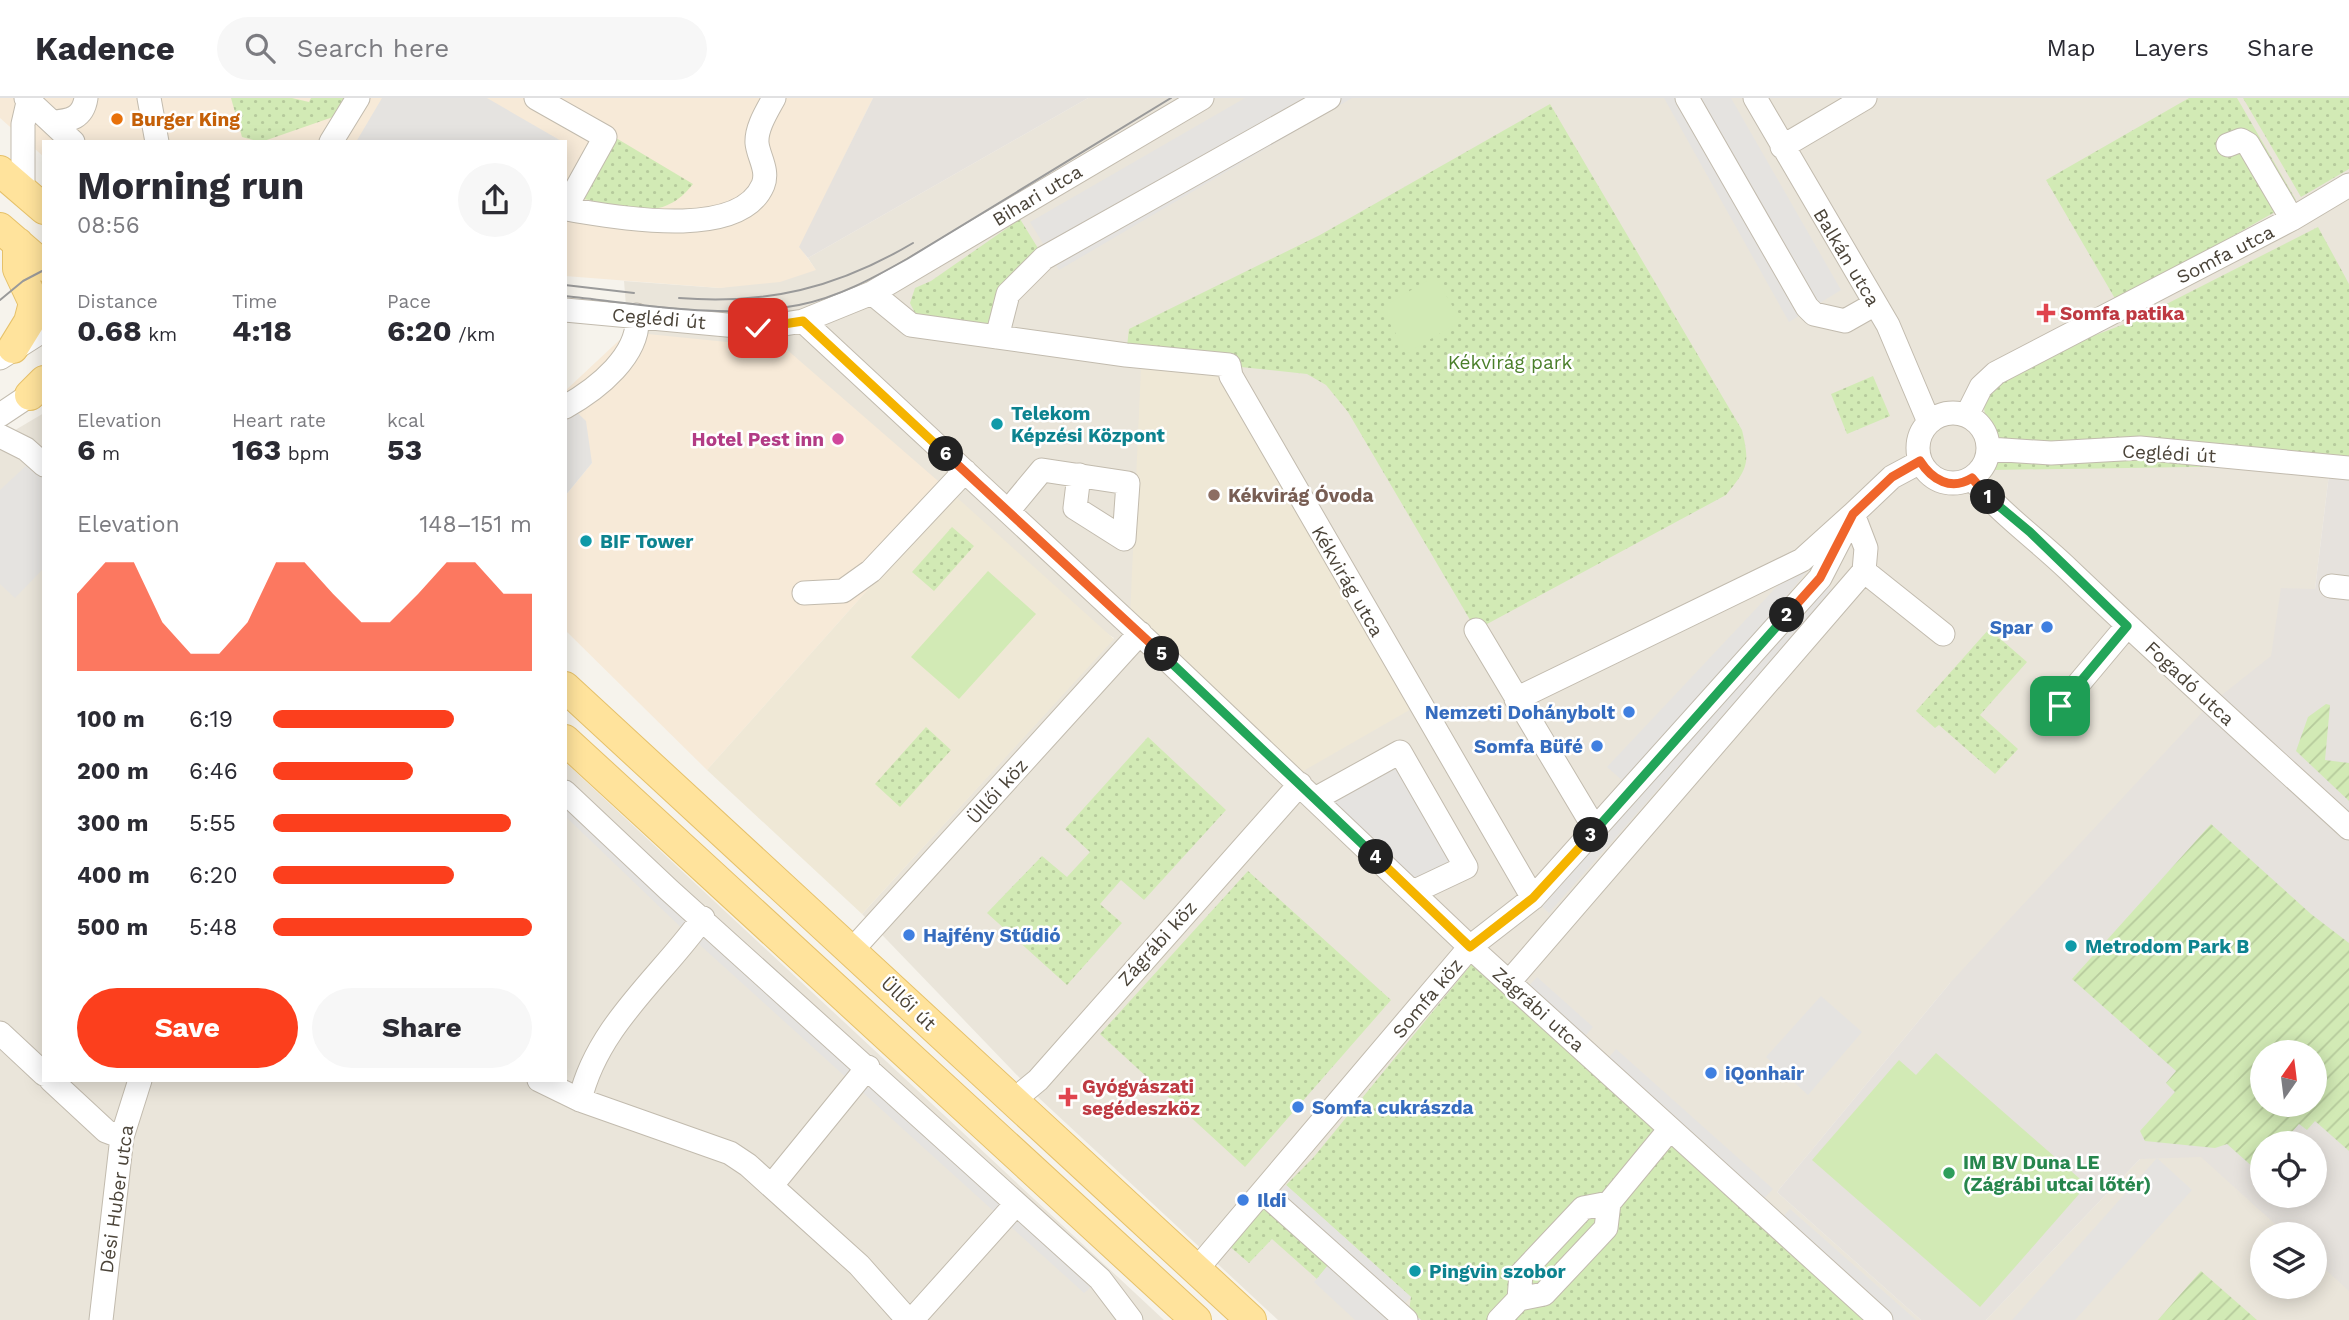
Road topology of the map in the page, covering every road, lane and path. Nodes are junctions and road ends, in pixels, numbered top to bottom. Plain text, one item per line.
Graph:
1 (86, 98) edge
2 (149, 98) edge
3 (358, 98) edge
4 (536, 98) edge
5 (774, 98) edge
6 (1202, 98) edge
7 (1329, 98) edge
8 (1687, 98) edge
9 (1755, 98) edge
10 (1865, 98) edge
11 (28, 99) edge
12 (52, 122) junction
13 (71, 140) edge
14 (157, 140) edge
15 (332, 140) edge
16 (2228, 145) dead end
17 (1782, 147) junction
18 (0, 171) edge
19 (2349, 185) edge
20 (33, 200) edge
21 (567, 205) edge
22 (567, 209) edge
23 (2292, 219) junction
24 (9, 236) edge
25 (42, 264) edge
26 (872, 293) junction
27 (1875, 304) junction
28 (567, 310) edge
29 (637, 315) junction
30 (803, 321) junction
31 (42, 331) edge
32 (997, 337) junction
33 (6, 353) edge
34 (39, 389) edge
35 (567, 406) edge
36 (0, 415) edge
37 (1967, 415) junction
38 (1929, 422) junction
39 (0, 436) edge
40 (1989, 449) junction
41 (1920, 461) junction
42 (42, 463) edge
43 (2349, 468) edge
44 (965, 471) junction
45 (1079, 475) dead end
46 (1972, 478) junction
47 (1009, 511) junction
48 (1853, 514) junction
49 (1864, 571) junction
50 (804, 593) dead end
51 (2127, 626) junction
52 (1476, 629) dead end
53 (1140, 633) junction
54 (1943, 634) dead end
55 (567, 689) edge
56 (1516, 699) junction
57 (2060, 706) dead end
58 (567, 742) edge
59 (1308, 792) junction
60 (567, 794) edge
61 (2349, 828) edge
62 (1595, 830) junction
63 (1413, 892) junction
64 (1533, 898) junction
65 (703, 918) junction
66 (1470, 947) junction
67 (853, 949) junction
68 (1509, 982) junction
69 (0, 1033) edge
70 (868, 1067) junction
71 (42, 1071) edge
72 (53, 1082) edge
73 (139, 1082) edge
74 (543, 1082) edge
75 (580, 1100) junction
76 (1014, 1100) junction
77 (1671, 1129) junction
78 (122, 1137) junction
79 (772, 1185) junction
80 (1264, 1193) junction
81 (1609, 1203) junction
82 (1016, 1204) junction
83 (1197, 1269) junction
84 (1519, 1299) junction
85 (1866, 1316) edge
86 (101, 1320) edge
87 (910, 1320) edge
88 (1130, 1320) edge
89 (1196, 1320) edge
90 (1251, 1320) edge
91 (1406, 1320) edge
92 (1499, 1320) edge

1 - 12 street
2 - 14 street
3 - 15 street
4 - 21 street
5 - 22 street
6 - 26 street, Bihari utca
7 - 32 street
8 - 27 street
9 - 17 street, Balkán utca
10 - 17 street
11 - 12 street
11 - 20 street
12 - 13 street
16 - 23 street
17 - 27 street, Balkán utca
18 - 20 main road
19 - 23 street, Somfa utca
23 - 37 street, Somfa utca
24 - 25 main road
24 - 33 main road
26 - 30 street, Ceglédi út
26 - 32 street, Kékvirág utca
27 - 38 street, Balkán utca
28 - 29 street, Ceglédi út
29 - 30 street, Ceglédi út
29 - 35 street
30 - 44 street, Zágrábi utca
31 - 33 street
32 - 64 street, Kékvirág utca
34 - 36 street
37 - 38 street
37 - 40 street
38 - 41 street
39 - 42 street
40 - 43 street, Ceglédi út
40 - 46 street
41 - 46 street
41 - 48 street, Somfa köz
44 - 47 street, Zágrábi utca
44 - 50 street
45 - 47 street
46 - 51 street, Fogadó utca
47 - 53 street, Zágrábi utca
48 - 49 street
48 - 56 street
48 - 62 street, Somfa köz
49 - 54 street
49 - 68 street
51 - 57 street
51 - 61 street, Fogadó utca
52 - 56 street
53 - 59 street, Zágrábi utca
53 - 67 street, Üllői köz
55 - 67 main road, Üllői út
56 - 62 street
58 - 89 main road, Üllői út
59 - 63 street, Zágrábi utca
59 - 63 street, Zágrábi köz
59 - 76 street, Zágrábi köz
60 - 65 street
62 - 64 street, Somfa köz
63 - 66 street, Zágrábi utca
64 - 66 street, Somfa köz
65 - 70 street
65 - 75 street
66 - 68 street, Zágrábi utca
66 - 80 street, Somfa köz
67 - 76 main road, Üllői út
68 - 77 street, Zágrábi utca
69 - 71 street
70 - 79 street
70 - 82 street
72 - 78 street
73 - 78 street, Dési Huber utca
74 - 75 street
75 - 79 street
76 - 83 main road, Üllői út
77 - 81 street
77 - 85 street, Zágrábi utca
78 - 86 street, Dési Huber utca
79 - 87 street
80 - 83 street, Somfa köz
80 - 91 street
81 - 84 street
81 - 84 street
82 - 87 street
82 - 88 street
83 - 90 main road, Üllői út
84 - 92 street

